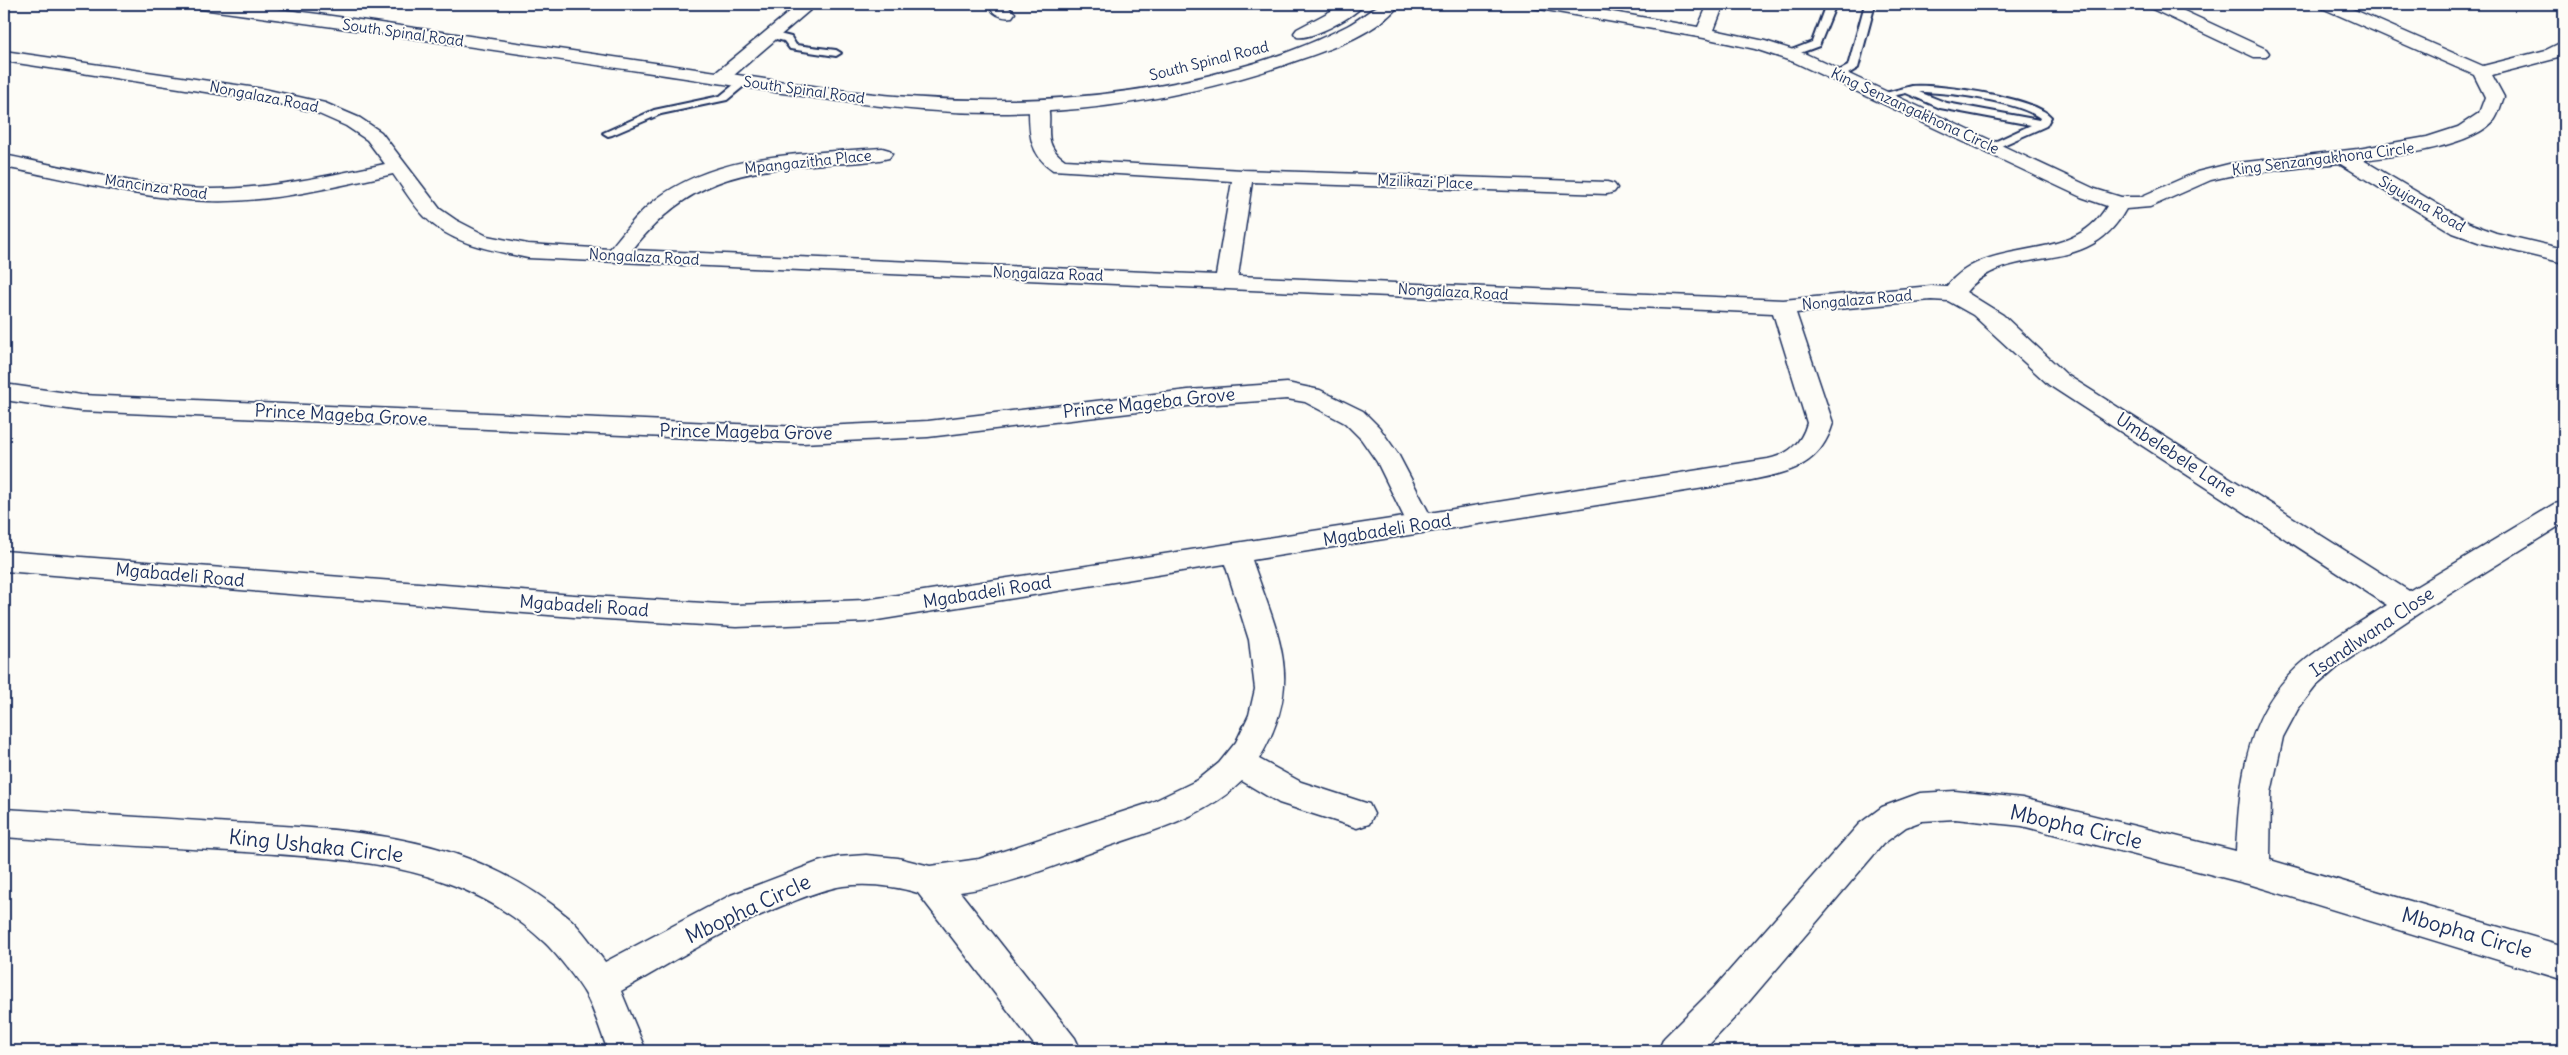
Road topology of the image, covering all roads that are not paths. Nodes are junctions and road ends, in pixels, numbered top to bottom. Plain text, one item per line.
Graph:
1 (201, 4) edge
2 (309, 4) edge
3 (809, 4) edge
4 (1356, 4) edge
5 (1392, 4) edge
6 (1540, 4) edge
7 (1716, 4) edge
8 (1831, 4) edge
9 (1870, 4) edge
10 (2156, 4) edge
11 (2328, 4) edge
12 (1704, 33) junction
13 (770, 35) junction
14 (2564, 46) edge
15 (836, 53) dead end
16 (2260, 53) dead end
17 (1789, 54) junction
18 (4, 56) edge
19 (736, 64) junction
20 (783, 70) dead end
21 (2481, 72) junction
22 (1839, 75) junction
23 (720, 78) junction
24 (745, 81) junction
25 (867, 82) dead end
26 (1906, 90) junction
27 (1883, 95) junction
28 (1038, 106) junction
29 (2042, 124) junction
30 (608, 133) dead end
31 (1992, 147) junction
32 (882, 154) dead end
33 (2342, 156) junction
34 (4, 161) edge
35 (398, 167) junction
36 (1243, 176) junction
37 (1607, 188) dead end
38 (2119, 203) junction
39 (616, 256) junction
40 (2564, 256) edge
41 (1226, 281) junction
42 (1952, 294) junction
43 (1783, 307) junction
44 (4, 392) edge
45 (2564, 511) edge
46 (1422, 524) junction
47 (1236, 554) junction
48 (4, 561) edge
49 (2409, 605) junction
50 (1239, 764) junction
51 (1357, 814) dead end
52 (4, 823) edge
53 (2252, 870) junction
54 (930, 881) junction
55 (2564, 963) edge
56 (600, 984) junction
57 (627, 1051) edge
58 (1062, 1051) edge
59 (1677, 1051) edge

1 - 23 street, South Spinal Road
2 - 19 street, South Spinal Road
3 - 13 street
4 - 25 street, South Spinal Road
5 - 28 street, South Spinal Road
6 - 12 street, King Senzangakhona Circle
7 - 12 street
8 - 17 lane
9 - 22 lane
10 - 16 street
11 - 21 street
12 - 17 street, King Senzangakhona Circle
13 - 15 lane
13 - 19 street
14 - 21 street
17 - 22 street, King Senzangakhona Circle
18 - 35 street, Nongalaza Road
19 - 20 street, South Spinal Road
19 - 23 street
21 - 33 street, King Senzangakhona Circle
22 - 27 street, King Senzangakhona Circle
23 - 24 street, South Spinal Road
24 - 28 street, South Spinal Road
24 - 30 lane
26 - 27 lane
26 - 29 lane
26 - 29 lane
27 - 31 street, King Senzangakhona Circle
28 - 36 street, Mzilikazi Place
29 - 31 lane
31 - 38 street, King Senzangakhona Circle
32 - 39 street, Mpangazitha Place
33 - 38 street, King Senzangakhona Circle
33 - 40 street, Sigujana Road
34 - 35 street, Mancinza Road
35 - 39 street, Nongalaza Road
36 - 37 street, Mzilikazi Place
36 - 41 street
38 - 42 street
39 - 41 street, Nongalaza Road
41 - 43 street, Nongalaza Road
42 - 43 street, Nongalaza Road
42 - 49 street, Umbelebele Lane
43 - 46 street, Mgabadeli Road
44 - 46 street, Prince Mageba Grove
45 - 49 street, Isandlwana Close
46 - 47 street, Mgabadeli Road
47 - 48 street, Mgabadeli Road
47 - 50 street
49 - 53 street, Isandlwana Close
50 - 51 street
50 - 54 street
52 - 56 street, King Ushaka Circle
53 - 55 street, Mbopha Circle
53 - 59 street, Mbopha Circle
54 - 56 street, Mbopha Circle
54 - 58 street
56 - 57 street, King Ushaka Circle

